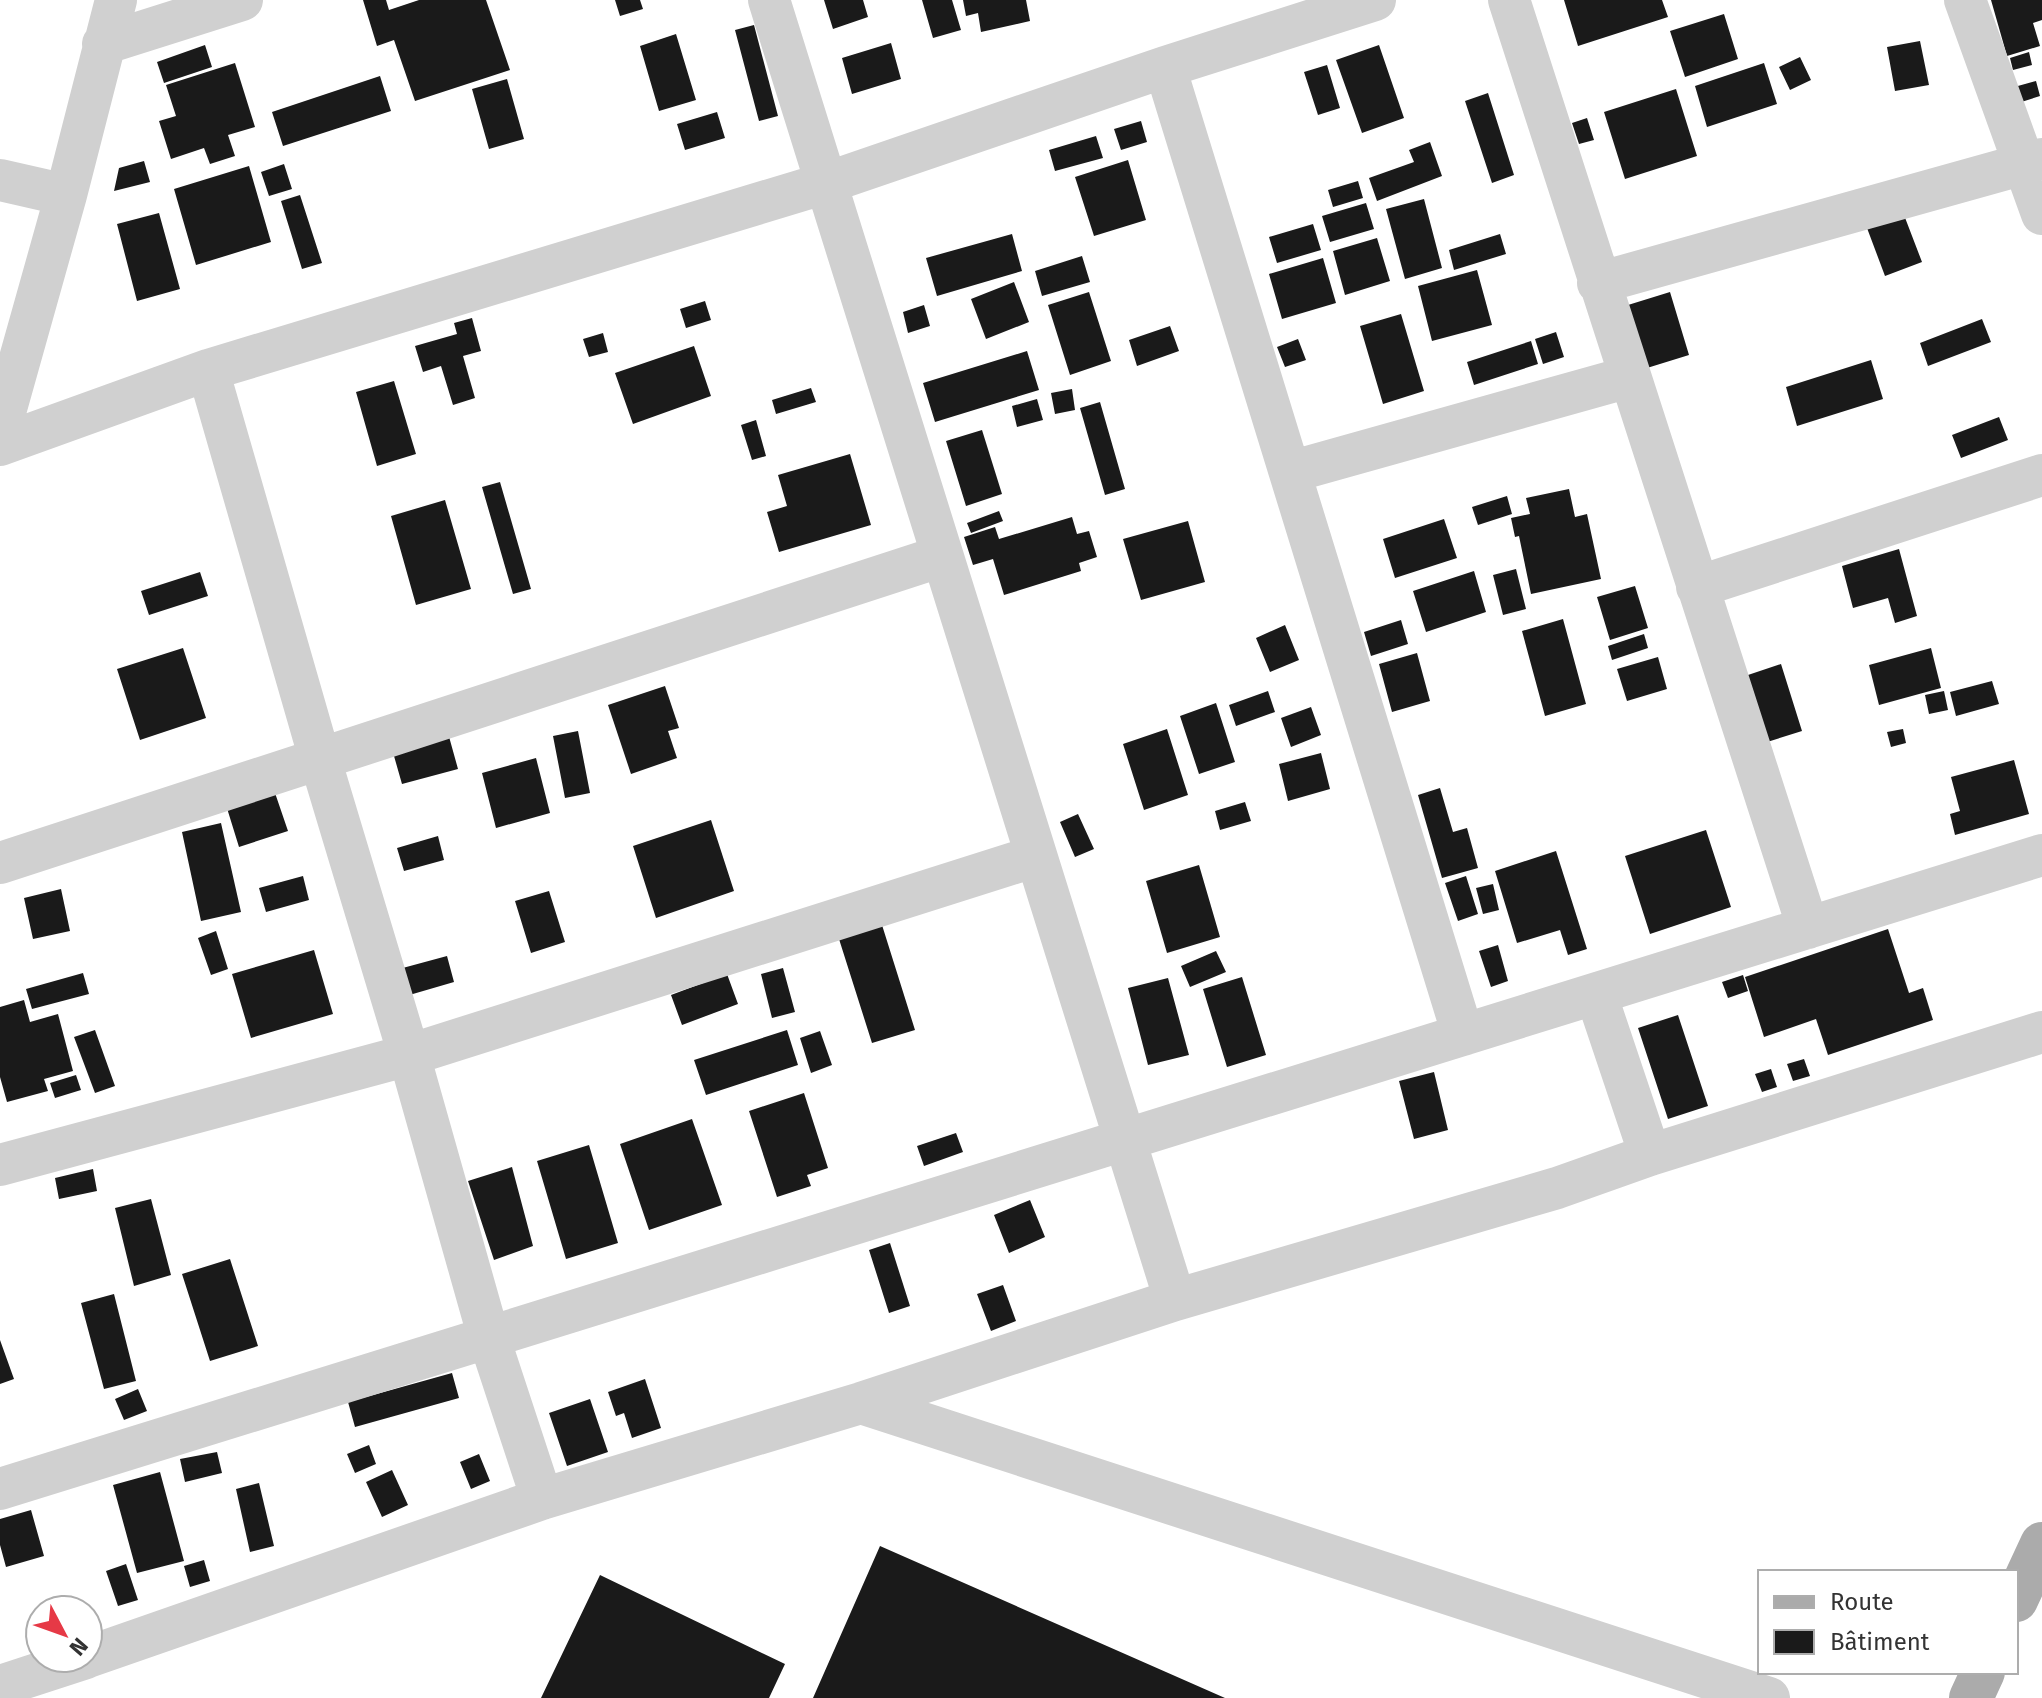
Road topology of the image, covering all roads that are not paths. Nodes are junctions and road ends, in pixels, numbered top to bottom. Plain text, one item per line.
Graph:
1 (116, 0) edge
2 (242, 0) edge
3 (769, 0) edge
4 (1375, 0) edge
5 (1509, 0) edge
6 (1965, 0) edge
7 (103, 44) junction
8 (1165, 67) junction
9 (2033, 162) edge
10 (0, 180) edge
11 (826, 183) junction
12 (66, 195) junction
13 (2042, 214) edge
14 (1598, 283) junction
15 (208, 370) junction
16 (1629, 377) junction
17 (0, 430) edge
18 (0, 445) edge
19 (1290, 472) junction
20 (2042, 475) edge
21 (942, 556) junction
22 (1697, 587) junction
23 (320, 759) junction
24 (2042, 855) edge
25 (1036, 856) junction
26 (0, 863) edge
27 (1808, 928) junction
28 (1596, 994) junction
29 (2042, 1032) edge
30 (1463, 1035) junction
31 (409, 1055) junction
32 (1125, 1140) junction
33 (1650, 1155) junction
34 (0, 1165) edge
35 (1175, 1300) junction
36 (489, 1338) junction
37 (861, 1403) junction
38 (0, 1489) edge
39 (542, 1499) junction
40 (2042, 1544) edge
41 (2018, 1596) edge
42 (104, 1652) edge
43 (51, 1674) edge
44 (1982, 1674) edge
45 (24, 1686) edge
46 (1769, 1698) edge
47 (1971, 1698) edge

1 - 7 street
2 - 7 street
3 - 11 street
4 - 8 street
5 - 14 street
6 - 9 street
7 - 12 street
8 - 11 street
8 - 19 street
9 - 13 street
9 - 14 street
10 - 12 street
11 - 15 street
11 - 21 street
12 - 17 street
14 - 16 street
15 - 18 street
15 - 23 street
16 - 19 street
16 - 22 street
19 - 30 street
20 - 22 street
21 - 23 street
21 - 25 street
22 - 27 street
23 - 26 street
23 - 31 street
24 - 27 street
25 - 31 street
25 - 32 street
27 - 28 street
28 - 30 street
28 - 33 street
29 - 33 street
30 - 32 street
31 - 34 street
31 - 36 street
32 - 35 street
32 - 36 street
33 - 35 street
35 - 37 street
36 - 38 street
36 - 39 street
37 - 39 street
37 - 46 street
39 - 42 street
40 - 41 main road
43 - 45 street
44 - 47 main road

